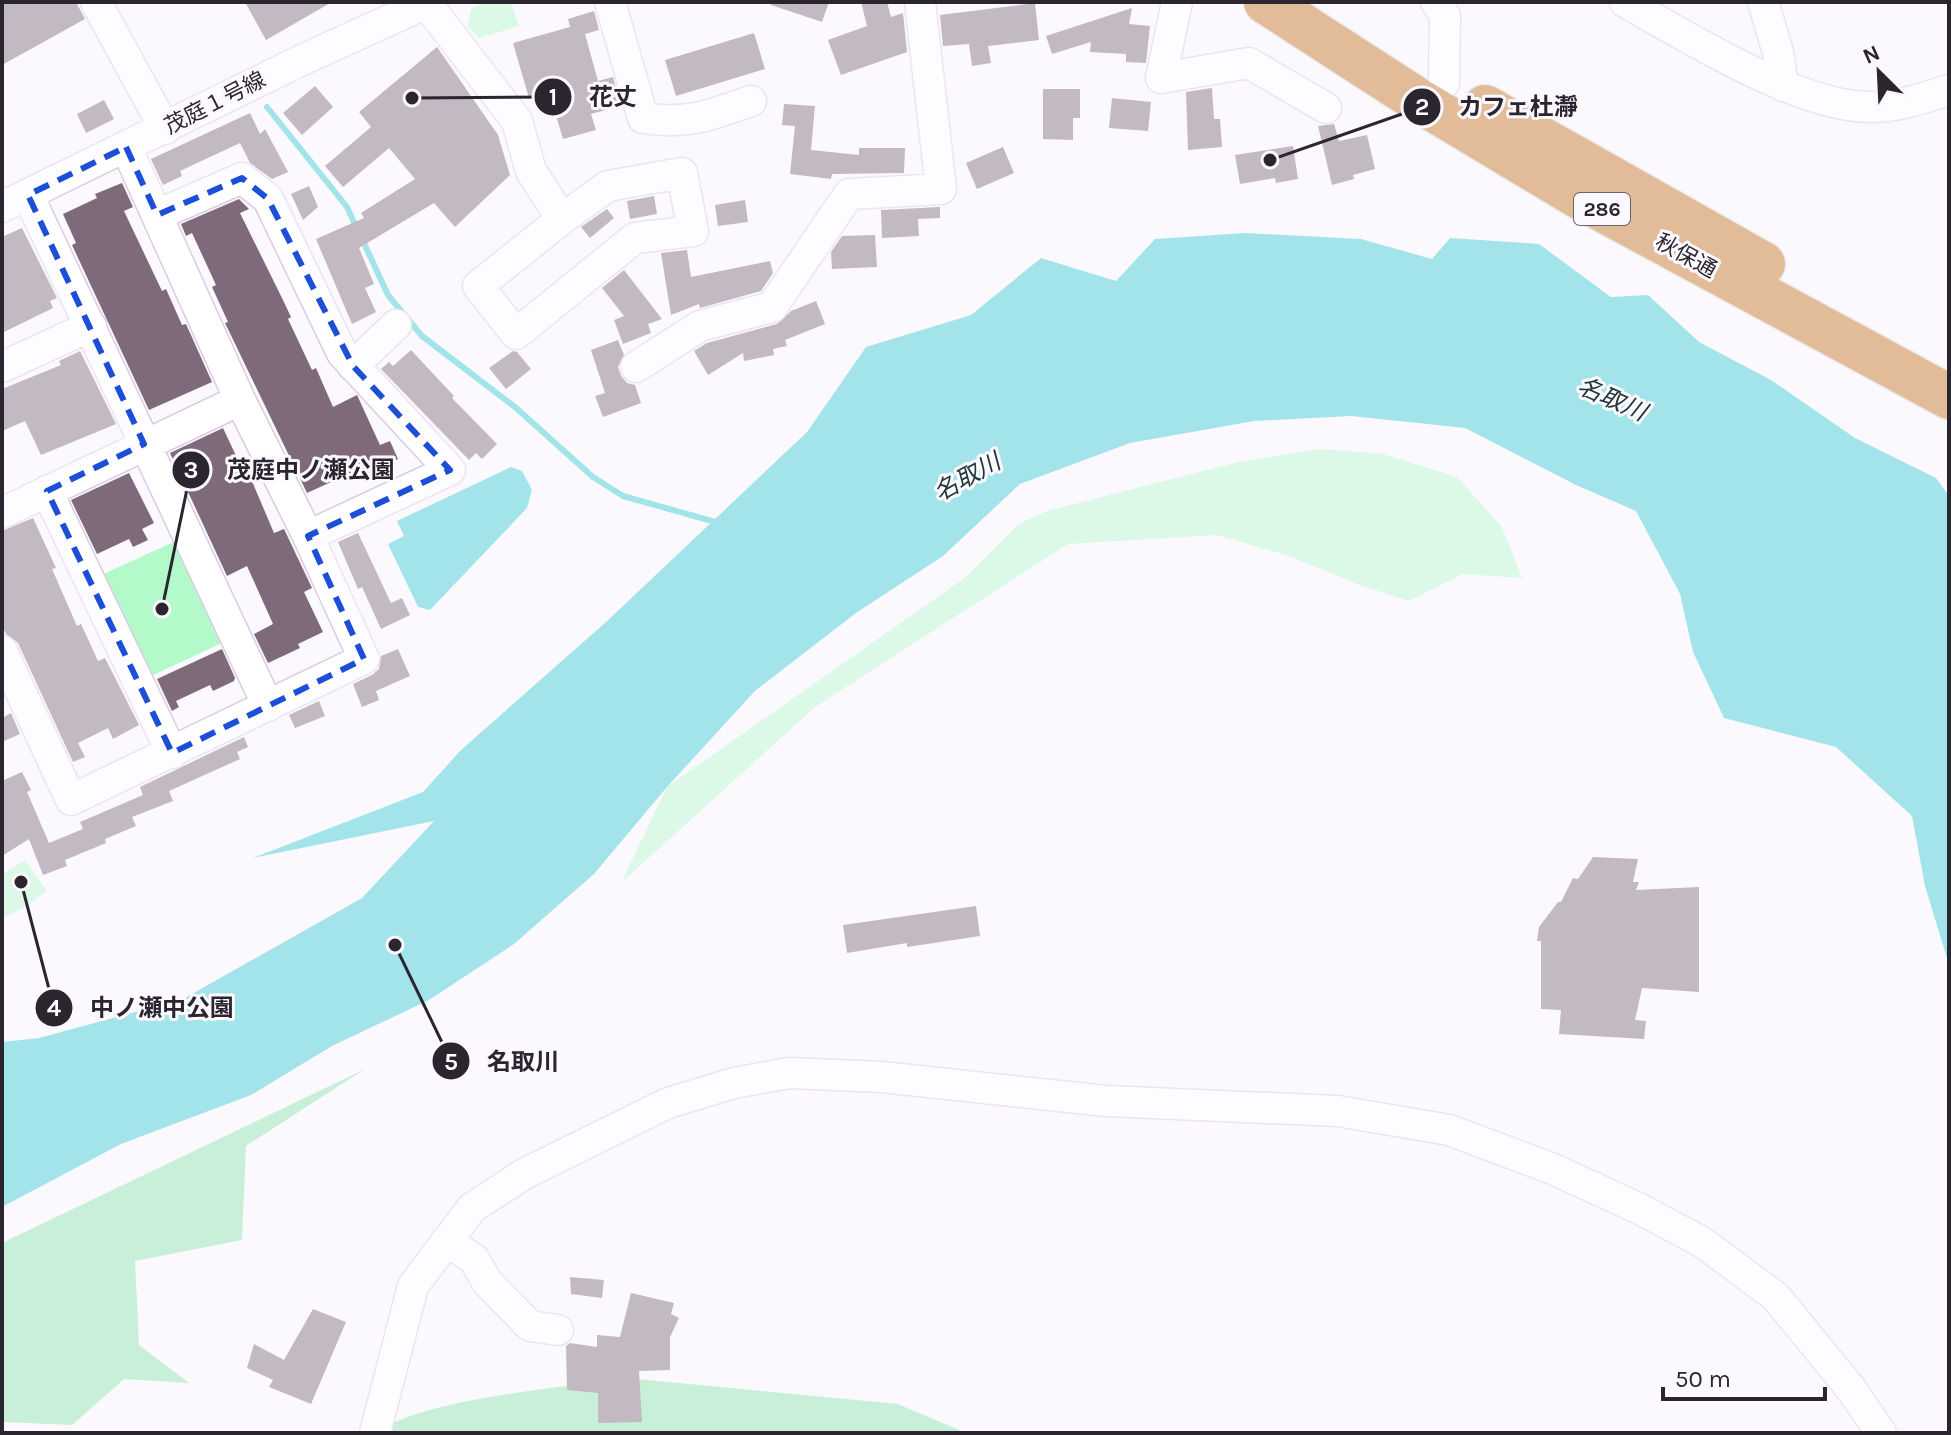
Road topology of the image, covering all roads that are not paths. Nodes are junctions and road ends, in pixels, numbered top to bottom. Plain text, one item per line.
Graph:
1 (96, 2) edge
2 (610, 2) edge
3 (920, 2) edge
4 (1177, 2) edge
5 (1266, 2) edge
6 (1312, 2) edge
7 (1436, 2) edge
8 (1625, 2) edge
9 (1763, 2) edge
10 (427, 3) edge
11 (1444, 83) junction
12 (1783, 86) junction
13 (1949, 90) edge
14 (751, 101) dead end
15 (1326, 108) dead end
16 (165, 129) junction
17 (126, 147) junction
18 (15, 201) edge
19 (157, 215) junction
20 (562, 219) junction
21 (396, 325) dead end
22 (91, 326) junction
23 (1949, 364) edge
24 (353, 366) junction
25 (2, 367) edge
26 (636, 367) dead end
27 (1949, 397) edge
28 (240, 400) junction
29 (144, 444) junction
30 (47, 491) junction
31 (2, 513) edge
32 (308, 536) junction
33 (2, 651) edge
34 (268, 706) junction
35 (172, 753) junction
36 (446, 1241) junction
37 (558, 1330) dead end
38 (375, 1433) edge
39 (1881, 1433) edge

1 - 16 street
2 - 14 street
3 - 26 street
4 - 15 street
5 - 27 highway, 秋保通 / 286
6 - 11 highway, 秋保通 / 286
7 - 11 street
8 - 12 street
9 - 12 street
10 - 16 street, 茂庭１号線
10 - 20 street
11 - 23 highway, 秋保通 / 286
12 - 13 street
16 - 17 street, 茂庭１号線
17 - 18 street, 茂庭１号線
17 - 19 street
18 - 22 street
19 - 24 street
19 - 28 street
20 - 20 street
21 - 24 street
22 - 25 street
22 - 29 street
24 - 32 street
28 - 29 street
28 - 32 street
29 - 30 street
29 - 34 street
30 - 31 street
30 - 35 street
32 - 34 street
33 - 35 street
34 - 35 street
36 - 37 street
36 - 38 street
36 - 39 street

